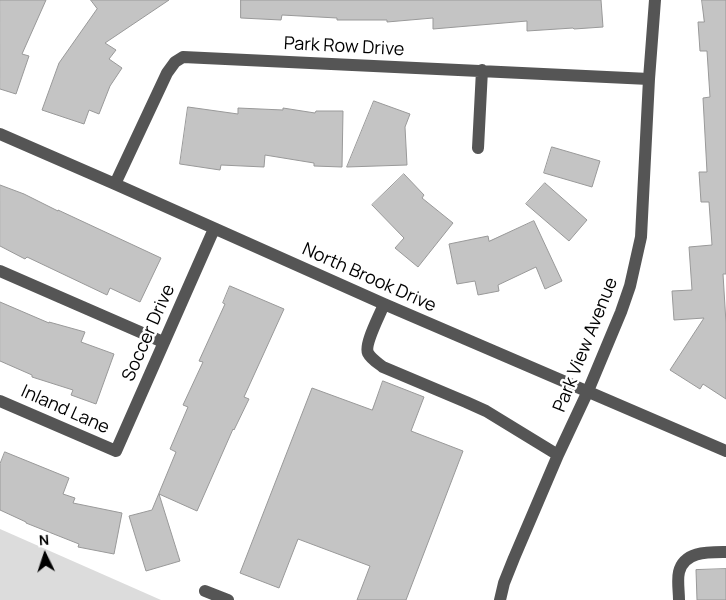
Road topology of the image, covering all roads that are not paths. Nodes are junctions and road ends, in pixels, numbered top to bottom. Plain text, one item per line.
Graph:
1 (655, 0) edge
2 (482, 70) junction
3 (649, 79) junction
4 (0, 134) edge
5 (478, 148) dead end
6 (116, 184) junction
7 (214, 229) junction
8 (0, 271) edge
9 (384, 304) junction
10 (163, 342) junction
11 (588, 392) junction
12 (0, 401) edge
13 (726, 451) edge
14 (116, 452) joint
15 (558, 455) junction
16 (726, 552) edge
17 (205, 591) dead end
18 (228, 600) edge
19 (500, 600) edge
20 (679, 600) edge

1 - 3 street, Park View Avenue
2 - 3 street, Park Row Drive
2 - 5 street
2 - 6 street, Park Row Drive
3 - 11 street, Park View Avenue
4 - 6 street, North Brook Drive
6 - 7 street, North Brook Drive
7 - 9 street, North Brook Drive
7 - 10 street, Soccer Drive
8 - 10 street
9 - 11 street, North Brook Drive
9 - 15 street
10 - 14 street, Soccer Drive
11 - 13 street, North Brook Drive
11 - 15 street, Park View Avenue
12 - 14 street, Inland Lane
15 - 19 street, Park View Avenue
16 - 20 street
17 - 18 street

